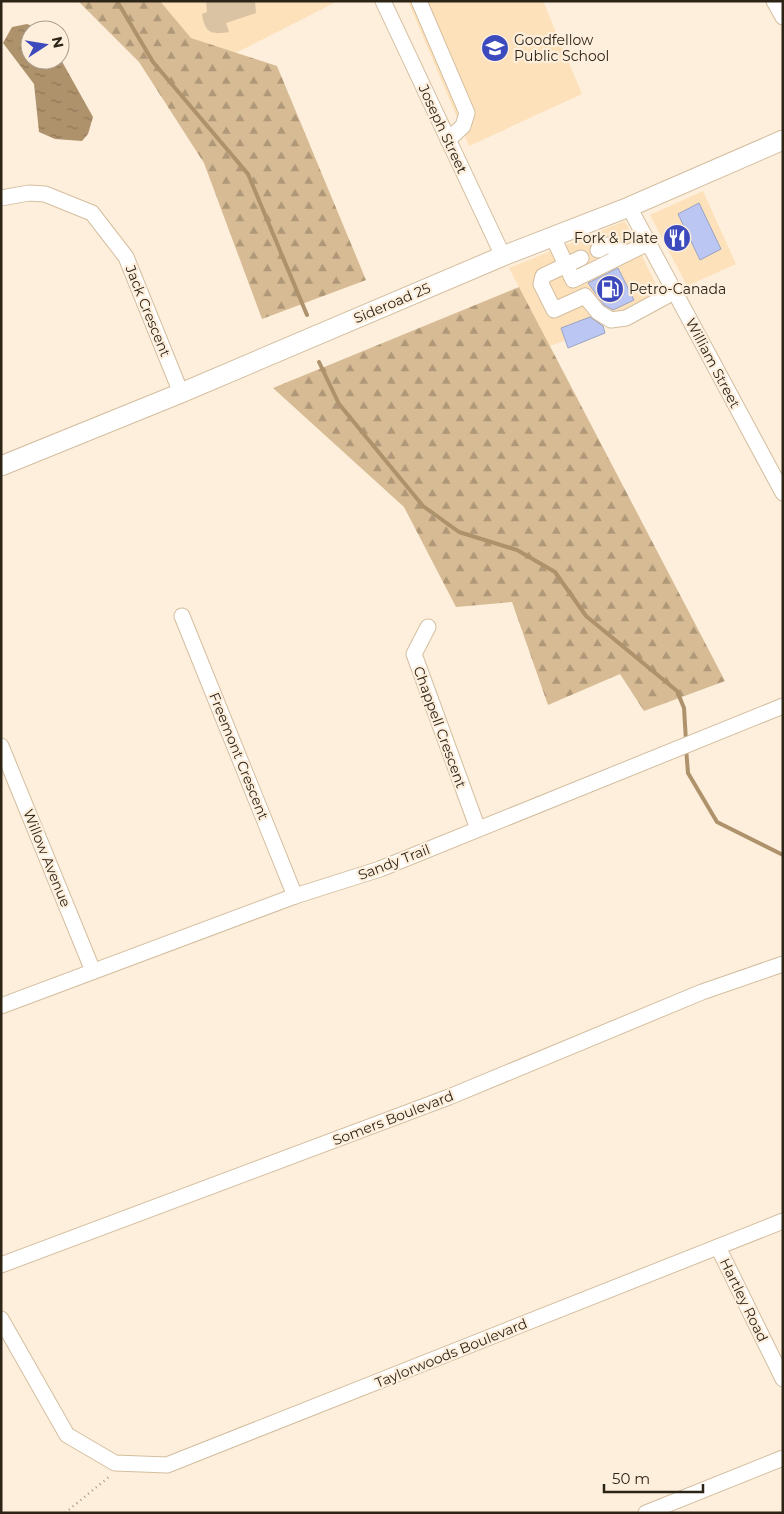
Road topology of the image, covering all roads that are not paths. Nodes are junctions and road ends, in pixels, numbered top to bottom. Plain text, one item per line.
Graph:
1 (383, 1) edge
2 (419, 1) edge
3 (774, 1) edge
4 (783, 17) edge
5 (448, 140) junction
6 (783, 140) edge
7 (1, 198) edge
8 (629, 207) junction
9 (553, 237) junction
10 (648, 243) junction
11 (598, 250) dead end
12 (626, 254) junction
13 (503, 256) junction
14 (581, 258) dead end
15 (565, 265) junction
16 (674, 292) junction
17 (181, 393) junction
18 (1, 466) edge
19 (783, 493) edge
20 (182, 616) dead end
21 (428, 627) dead end
22 (783, 706) edge
23 (1, 746) edge
24 (478, 829) junction
25 (295, 896) junction
26 (783, 964) edge
27 (94, 971) junction
28 (1, 1006) edge
29 (783, 1221) edge
30 (718, 1247) junction
31 (1, 1265) edge
32 (1, 1320) edge
33 (783, 1379) edge
34 (783, 1458) edge
35 (646, 1513) edge

1 - 5 street, Joseph Street
2 - 5 street
3 - 4 street
5 - 13 street, Joseph Street
6 - 8 main road, Sideroad 25
7 - 17 street, Jack Crescent
8 - 9 main road, Sideroad 25
8 - 10 street, William Street
9 - 13 main road, Sideroad 25
9 - 15 street
10 - 12 street
10 - 16 street, William Street
11 - 12 street
12 - 15 street
13 - 17 main road, Sideroad 25
14 - 15 street
15 - 16 street
16 - 19 street, William Street
17 - 18 main road, Sideroad 25
20 - 25 street, Freemont Crescent
21 - 24 street, Chappell Crescent
22 - 24 street, Sandy Trail
23 - 27 street, Willow Avenue
24 - 25 street, Sandy Trail
25 - 27 street, Sandy Trail
26 - 31 street, Somers Boulevard
27 - 28 street, Sandy Trail
29 - 30 street, Taylorwoods Boulevard
30 - 32 street, Taylorwoods Boulevard
30 - 33 street, Hartley Road
34 - 35 street

